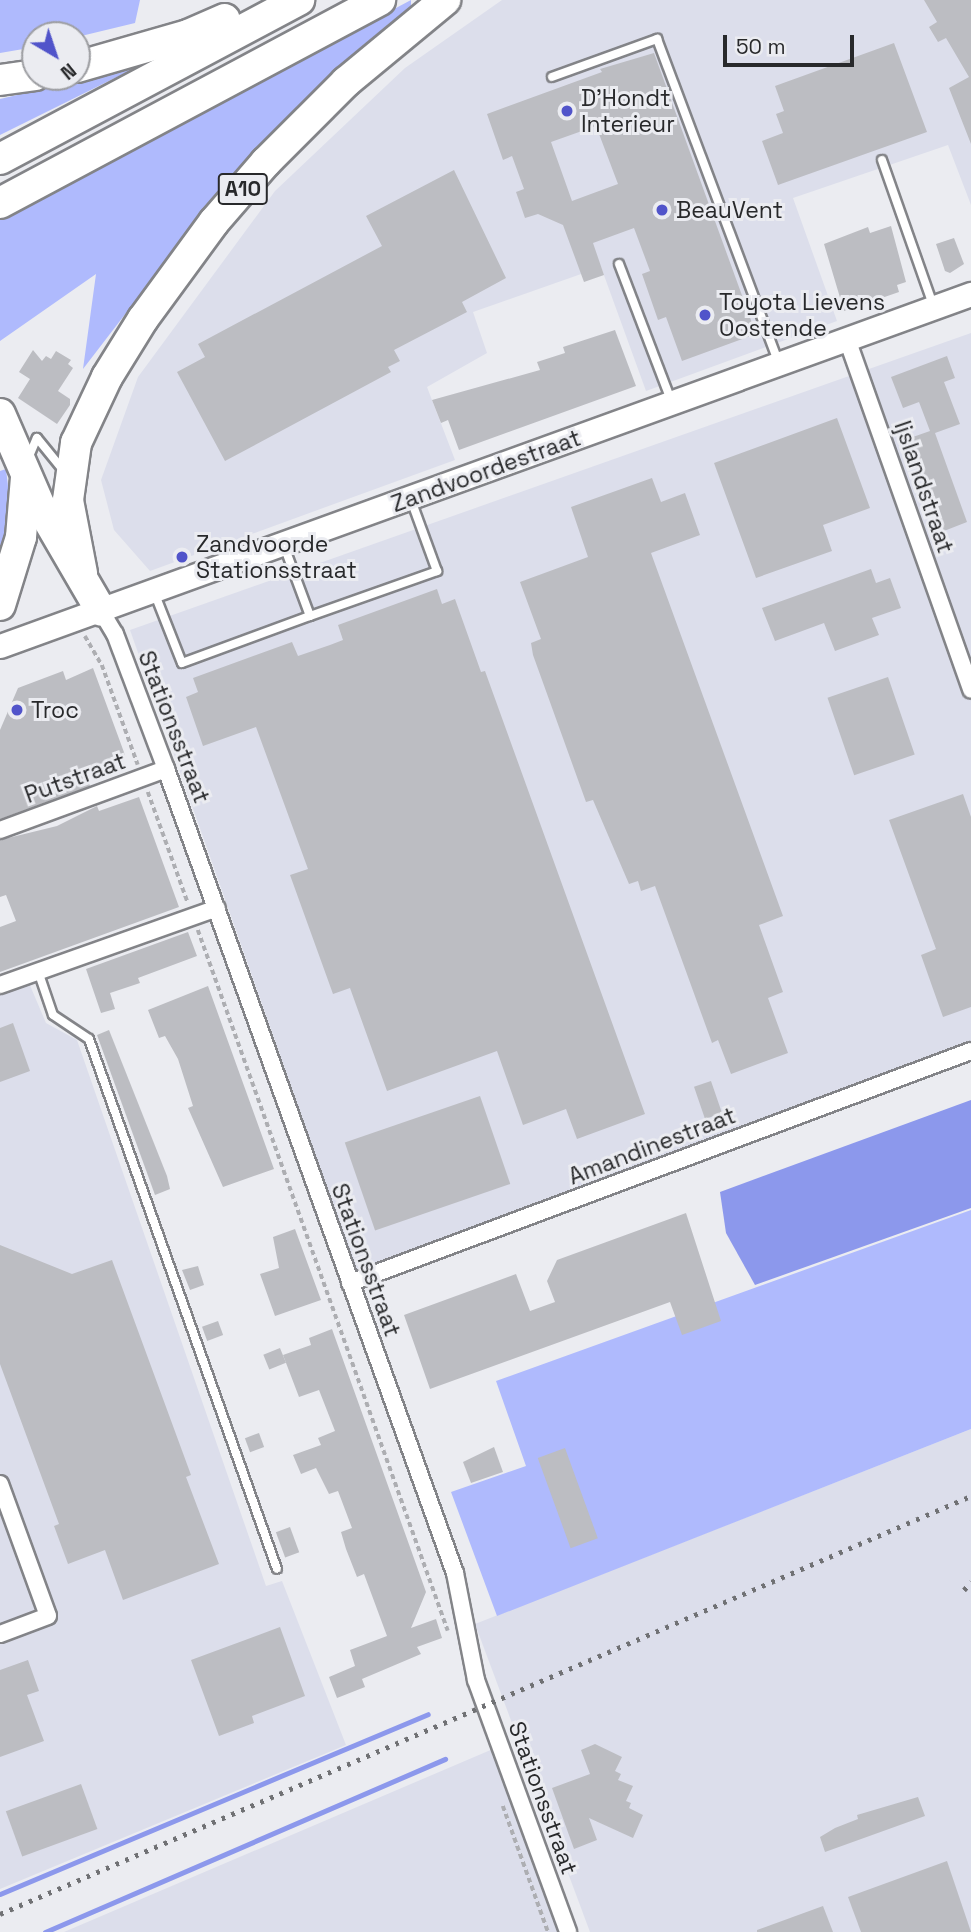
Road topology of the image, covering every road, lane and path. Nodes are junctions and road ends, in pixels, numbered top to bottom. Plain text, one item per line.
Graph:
1 (271, 0) edge
2 (299, 0) edge
3 (380, 0) edge
4 (445, 0) edge
5 (91, 63) edge
6 (21, 77) edge
7 (552, 78) dead end
8 (0, 80) edge
9 (0, 159) edge
10 (882, 159) dead end
11 (0, 203) edge
12 (619, 264) dead end
13 (971, 294) edge
14 (934, 307) junction
15 (847, 339) junction
16 (779, 363) junction
17 (673, 402) junction
18 (0, 414) edge
19 (25, 470) junction
20 (70, 472) junction
21 (410, 498) junction
22 (283, 544) junction
23 (82, 573) junction
24 (154, 592) junction
25 (0, 605) edge
26 (89, 615) junction
27 (310, 616) junction
28 (0, 646) edge
29 (971, 690) edge
30 (166, 769) junction
31 (142, 778) junction
32 (0, 830) edge
33 (217, 908) junction
34 (193, 916) junction
35 (38, 971) junction
36 (0, 985) edge
37 (971, 1051) edge
38 (350, 1283) junction
39 (0, 1485) edge
40 (277, 1569) dead end
41 (0, 1634) edge
42 (451, 1640) dead end
43 (500, 1796) dead end
44 (548, 1932) edge
45 (568, 1932) edge

1 - 5 highway
2 - 9 highway
3 - 11 highway
4 - 20 highway, A10
6 - 8 highway
7 - 16 lane
10 - 14 lane
12 - 17 lane
13 - 14 main road, Zandvoordestraat
14 - 15 main road, Zandvoordestraat
15 - 16 main road, Zandvoordestraat
15 - 29 street, Ijslandstraat
16 - 17 main road, Zandvoordestraat
17 - 21 main road, Zandvoordestraat
18 - 19 highway, A10
19 - 20 lane
19 - 23 highway, A10
19 - 25 highway
20 - 23 highway, A10
21 - 22 main road, Zandvoordestraat
21 - 27 lane
22 - 24 main road, Zandvoordestraat
22 - 27 lane
23 - 26 highway, A10
24 - 26 main road, Zandvoordestraat
24 - 27 lane
26 - 28 main road, Zandvoordestraat
26 - 30 street, Stationsstraat
26 - 31 path
30 - 31 street, Putstraat
30 - 33 street, Stationsstraat
31 - 32 street, Putstraat
31 - 34 path
33 - 34 street
33 - 38 street, Stationsstraat
34 - 35 street
34 - 42 path
35 - 36 street
35 - 40 lane
37 - 38 street, Amandinestraat
38 - 45 street, Stationsstraat
39 - 41 street
43 - 44 path

